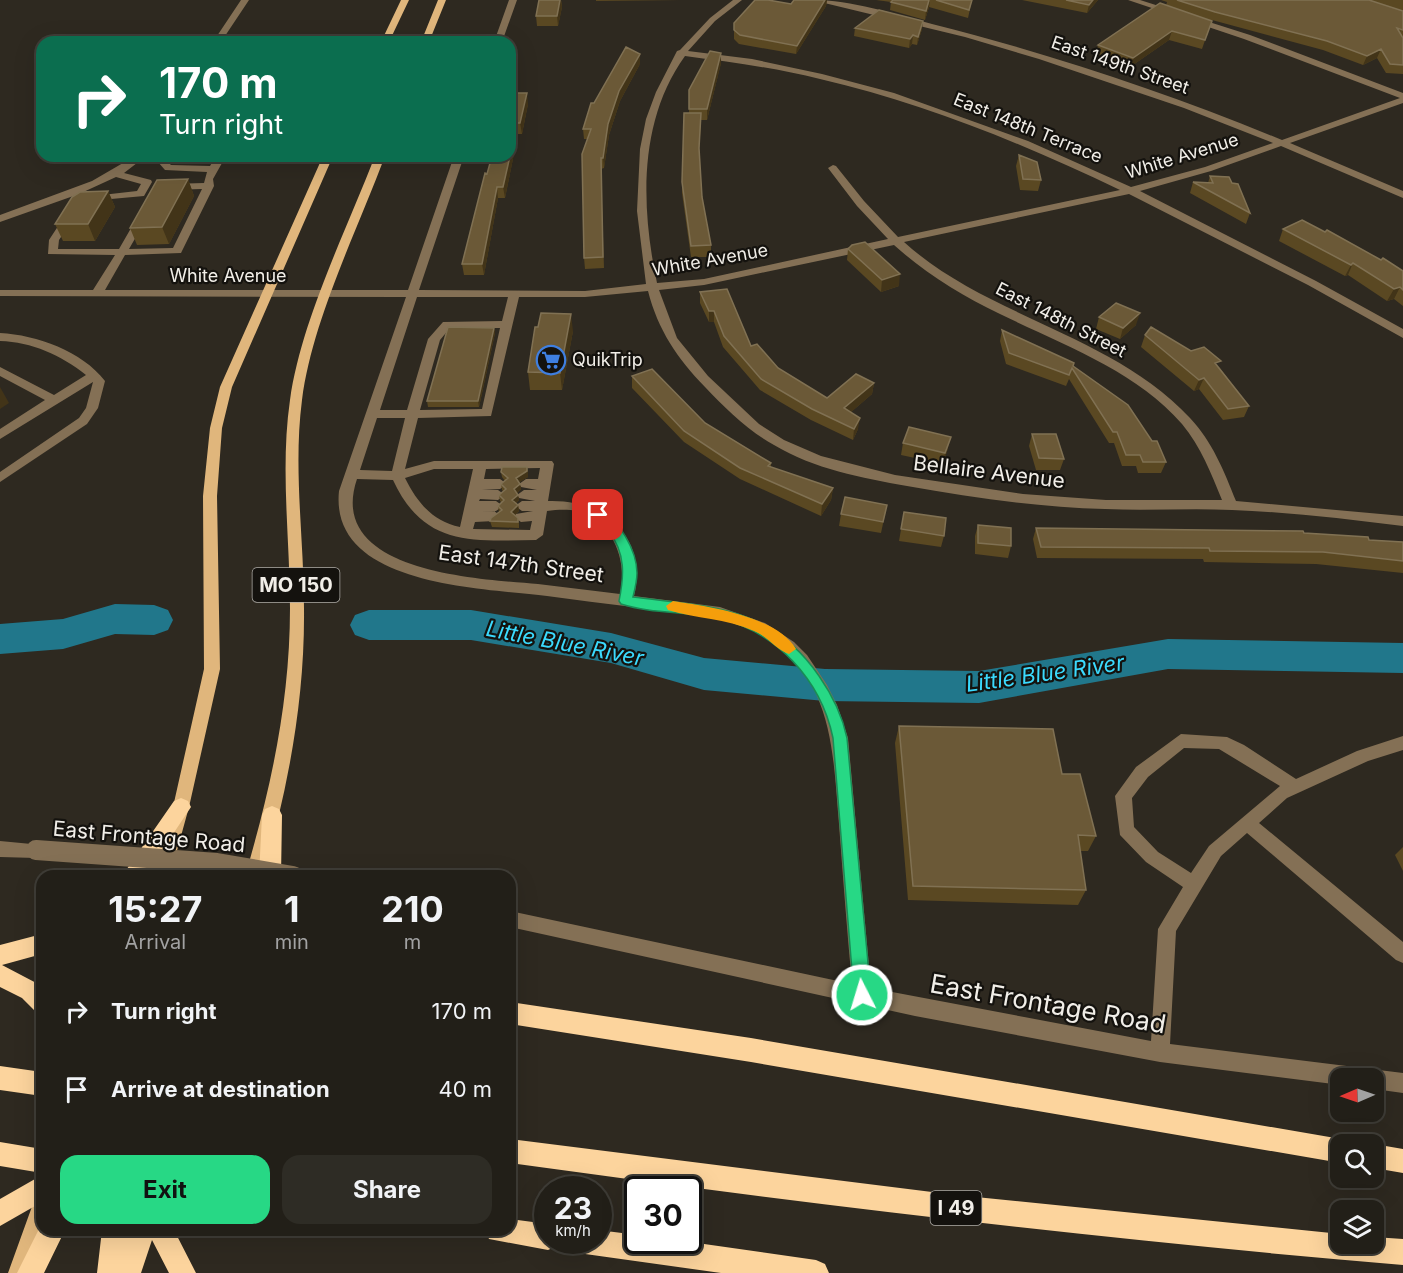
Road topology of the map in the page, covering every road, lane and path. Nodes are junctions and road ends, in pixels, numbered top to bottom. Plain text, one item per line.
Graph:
1 (244, 0) edge
2 (405, 0) edge
3 (442, 0) edge
4 (513, 0) edge
5 (738, 0) edge
6 (816, 0) edge
7 (1132, 0) edge
8 (221, 36) edge
9 (388, 36) edge
10 (427, 36) edge
11 (500, 36) edge
12 (680, 53) junction
13 (1403, 98) edge
14 (1285, 142) junction
15 (133, 162) edge
16 (163, 162) edge
17 (217, 162) edge
18 (325, 162) edge
19 (378, 162) edge
20 (457, 162) edge
21 (832, 168) dead end
22 (213, 169) junction
23 (116, 174) junction
24 (209, 186) junction
25 (1133, 190) junction
26 (142, 191) junction
27 (1403, 195) edge
28 (0, 219) edge
29 (896, 241) junction
30 (122, 252) junction
31 (654, 289) junction
32 (0, 293) edge
33 (97, 293) junction
34 (265, 294) junction
35 (327, 294) junction
36 (412, 294) junction
37 (514, 294) junction
38 (507, 325) junction
39 (1403, 334) edge
40 (0, 336) edge
41 (427, 362) junction
42 (440, 362) edge
43 (0, 371) edge
44 (94, 375) junction
45 (422, 378) junction
46 (436, 378) edge
47 (417, 395) junction
48 (431, 395) edge
49 (54, 400) junction
50 (373, 414) junction
51 (413, 414) junction
52 (0, 435) edge
53 (481, 464) junction
54 (352, 474) junction
55 (397, 476) junction
56 (0, 478) edge
57 (473, 500) junction
58 (542, 500) junction
59 (1231, 505) junction
60 (1403, 521) edge
61 (465, 535) junction
62 (626, 601) junction
63 (1403, 743) edge
64 (1295, 787) junction
65 (181, 807) junction
66 (272, 815) junction
67 (1247, 824) junction
68 (0, 849) edge
69 (137, 870) edge
70 (163, 870) edge
71 (256, 870) edge
72 (258, 870) edge
73 (270, 870) edge
74 (1194, 885) junction
75 (516, 920) edge
76 (36, 946) edge
77 (1403, 954) edge
78 (0, 956) edge
79 (0, 975) edge
80 (862, 995) junction
81 (36, 996) edge
82 (516, 1013) edge
83 (1160, 1052) junction
84 (0, 1078) edge
85 (36, 1083) edge
86 (1403, 1083) edge
87 (1330, 1149) edge
88 (516, 1152) edge
89 (0, 1154) edge
90 (1384, 1158) edge
91 (36, 1160) edge
92 (1403, 1161) edge
93 (36, 1192) edge
94 (0, 1213) edge
95 (36, 1226) edge
96 (516, 1233) edge
97 (534, 1235) edge
98 (49, 1236) edge
99 (114, 1236) edge
100 (140, 1236) edge
101 (163, 1236) edge
102 (612, 1245) edge
103 (1403, 1252) edge
104 (19, 1273) edge
105 (30, 1273) edge
106 (111, 1273) edge
107 (128, 1273) edge
108 (183, 1273) edge
109 (816, 1273) edge

1 - 8 street
2 - 9 main road
3 - 10 main road
4 - 11 street
5 - 12 street, Bellaire Avenue
6 - 14 street, East 149th Street
7 - 13 street
12 - 25 street, East 148th Terrace
12 - 31 street, Bellaire Avenue
13 - 14 street, White Avenue
14 - 25 street, White Avenue
14 - 27 street, East 149th Street
15 - 23 street
16 - 22 street
17 - 22 street
18 - 34 main road
19 - 35 main road, MO 150
20 - 36 street, East 147th Street
21 - 29 street, East 148th Street
22 - 24 street
23 - 26 street
23 - 28 street
24 - 26 street
24 - 30 street
25 - 29 street, White Avenue
25 - 39 street, East 148th Terrace
26 - 30 street
26 - 30 street
29 - 31 street, White Avenue
29 - 59 street, East 148th Street
30 - 33 street
31 - 37 street, White Avenue
31 - 59 street, Bellaire Avenue
32 - 33 street, White Avenue
33 - 34 street, White Avenue
34 - 35 street, White Avenue
34 - 65 main road
35 - 36 street, White Avenue
35 - 66 main road, MO 150
36 - 37 street, White Avenue
36 - 50 street, East 147th Street
37 - 38 street
38 - 41 street
38 - 51 street
40 - 44 street
41 - 42 street
41 - 45 street
43 - 49 street
44 - 49 street
44 - 56 street
45 - 46 street
45 - 47 street
47 - 48 street
47 - 51 street
49 - 52 street
50 - 51 street
50 - 54 street, East 147th Street
51 - 55 street
53 - 55 street
53 - 57 street
53 - 58 street
54 - 55 street
54 - 62 street, East 147th Street
55 - 61 street
57 - 57 street
57 - 61 street
58 - 58 street
58 - 61 street
58 - 62 street
59 - 60 street, Bellaire Avenue
62 - 80 street, East 147th Street
63 - 64 street
64 - 67 street
64 - 74 street
65 - 69 highway
65 - 70 main road
66 - 71 main road, MO 150
66 - 73 highway
67 - 74 street
67 - 77 street
68 - 72 street, East Frontage Road, bridge
74 - 83 street
75 - 80 street, East Frontage Road
76 - 78 highway
79 - 81 highway
80 - 83 street, East Frontage Road
82 - 87 highway
83 - 86 street, East Frontage Road
84 - 85 highway
88 - 103 highway, I 49
89 - 91 highway
90 - 92 highway
93 - 94 highway
95 - 104 main road
96 - 97 highway
98 - 105 highway
99 - 106 highway
100 - 107 highway
101 - 108 highway
102 - 109 highway

